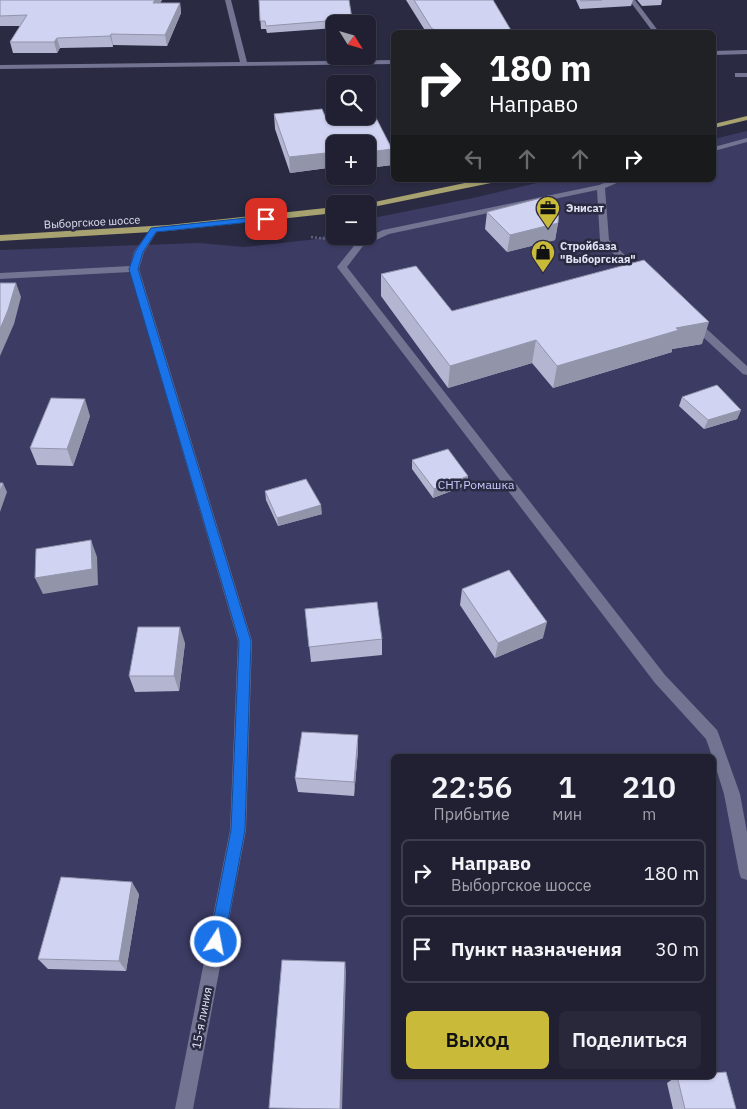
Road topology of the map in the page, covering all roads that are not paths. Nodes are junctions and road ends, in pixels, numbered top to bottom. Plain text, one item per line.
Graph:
1 (228, 0) edge
2 (632, 0) edge
3 (654, 30) edge
4 (747, 52) edge
5 (716, 53) edge
6 (391, 62) edge
7 (244, 65) junction
8 (0, 67) edge
9 (747, 75) edge
10 (738, 76) dead end
11 (747, 118) edge
12 (716, 126) edge
13 (747, 140) edge
14 (732, 143) junction
15 (716, 148) edge
16 (747, 152) edge
17 (481, 182) edge
18 (614, 182) edge
19 (600, 187) junction
20 (376, 203) edge
21 (326, 211) edge
22 (154, 230) junction
23 (0, 238) edge
24 (134, 269) junction
25 (0, 276) edge
26 (648, 280) edge
27 (683, 313) edge
28 (747, 372) edge
29 (747, 872) edge
30 (184, 1109) edge

1 - 7 street
2 - 3 street
4 - 5 street
6 - 7 street
7 - 8 street
9 - 10 street
11 - 12 main road
13 - 14 street
14 - 15 street
14 - 16 street
17 - 20 main road
18 - 19 street
19 - 26 street
19 - 29 street
21 - 22 main road, Выборгское шоссе
22 - 23 main road, Выборгское шоссе
22 - 24 street
24 - 25 street
24 - 30 street, 15-я линия
27 - 28 street

